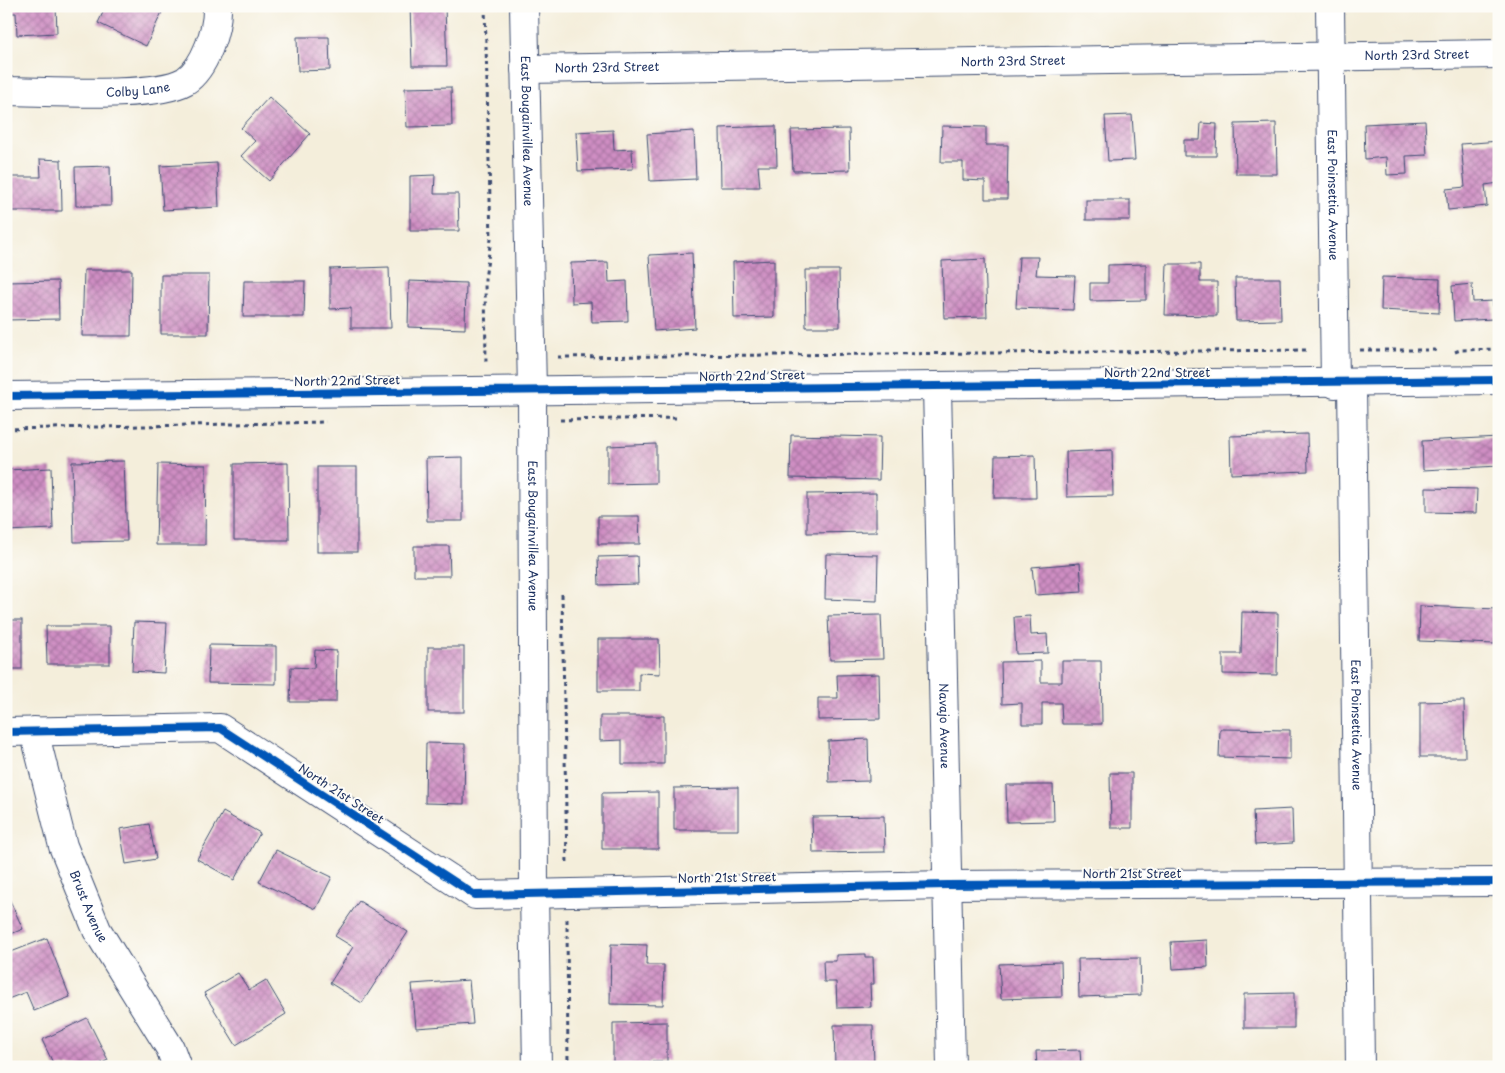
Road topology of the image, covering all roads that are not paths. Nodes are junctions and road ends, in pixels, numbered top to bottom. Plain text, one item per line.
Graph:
1 (218, 6) edge
2 (524, 6) edge
3 (1330, 6) edge
4 (1499, 54) edge
5 (1331, 56) junction
6 (526, 69) junction
7 (6, 91) edge
8 (1499, 380) edge
9 (1344, 383) junction
10 (937, 386) junction
11 (532, 390) junction
12 (6, 396) edge
13 (34, 731) junction
14 (6, 732) edge
15 (1499, 882) edge
16 (947, 885) junction
17 (1358, 885) junction
18 (534, 892) junction
19 (177, 1067) edge
20 (537, 1067) edge
21 (951, 1067) edge
22 (1360, 1067) edge

1 - 7 street, Colby Lane
2 - 6 street, East Bougainvillea Avenue
3 - 5 street, East Poinsettia Avenue
4 - 5 street, North 23rd Street
5 - 6 street, North 23rd Street
5 - 9 street, East Poinsettia Avenue
6 - 11 street, East Bougainvillea Avenue
8 - 9 street, North 22nd Street
9 - 10 street, North 22nd Street
9 - 17 street, East Poinsettia Avenue
10 - 11 street, North 22nd Street
10 - 16 street, Navajo Avenue
11 - 12 street, North 22nd Street
11 - 18 street, East Bougainvillea Avenue
13 - 14 street, North 21st Street
13 - 18 street, North 21st Street
13 - 19 street, Brust Avenue
15 - 17 street, North 21st Street
16 - 17 street, North 21st Street
16 - 18 street, North 21st Street
16 - 21 street, Navajo Avenue
17 - 22 street, East Poinsettia Avenue
18 - 20 street, East Bougainvillea Avenue

